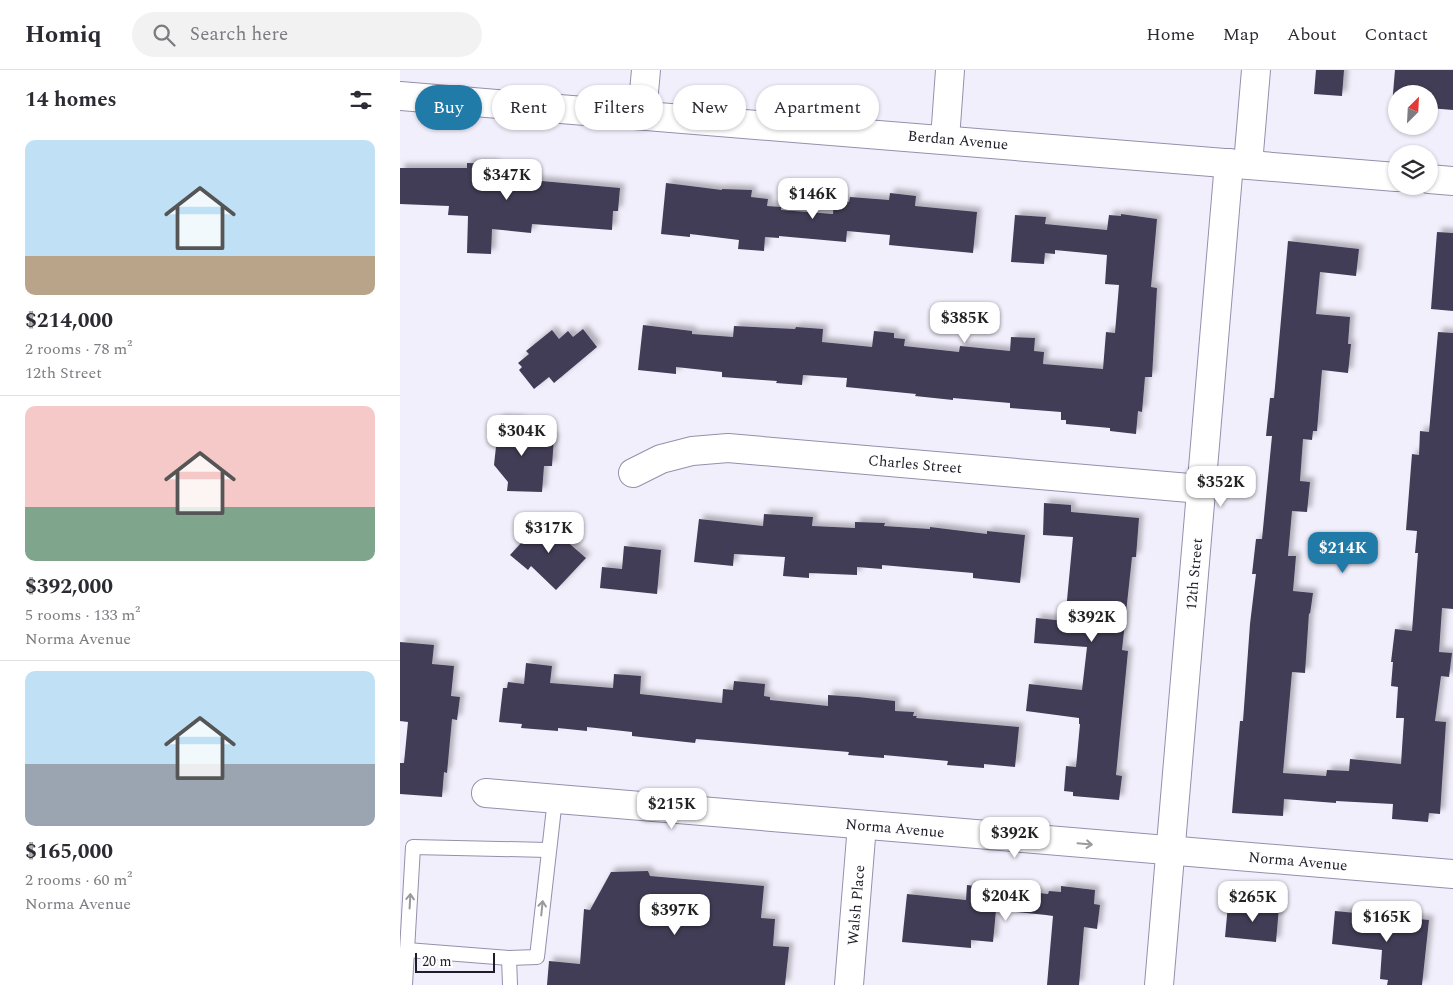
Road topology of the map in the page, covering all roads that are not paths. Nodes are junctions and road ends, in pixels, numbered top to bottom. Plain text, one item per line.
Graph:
1 (646, 70) edge
2 (950, 70) edge
3 (1256, 70) edge
4 (645, 85) edge
5 (400, 96) edge
6 (575, 109) edge
7 (663, 116) edge
8 (945, 139) junction
9 (1238, 163) junction
10 (1388, 175) edge
11 (1438, 180) edge
12 (1453, 181) edge
13 (633, 473) dead end
14 (1201, 488) junction
15 (486, 793) dead end
16 (555, 799) junction
17 (862, 825) junction
18 (548, 850) junction
19 (1171, 851) junction
20 (1453, 874) edge
21 (407, 950) junction
22 (509, 958) junction
23 (405, 985) edge
24 (510, 985) edge
25 (849, 985) edge
26 (1160, 985) edge

1 - 4 street
2 - 8 street
3 - 9 street, 12th Street
5 - 6 street, Berdan Avenue
7 - 8 street, Berdan Avenue
8 - 9 street, Berdan Avenue
9 - 10 street, Berdan Avenue
9 - 14 street, 12th Street
11 - 12 street
13 - 14 street, Charles Street
14 - 19 street, 12th Street
15 - 16 street, Norma Avenue
16 - 17 street, Norma Avenue
16 - 18 lane
17 -> 19 street, Norma Avenue
17 - 25 street, Walsh Place
21 -> 18 lane
22 -> 18 lane
19 - 20 street, Norma Avenue
19 - 26 street, 12th Street
21 - 22 lane
21 - 23 lane
22 - 24 lane

